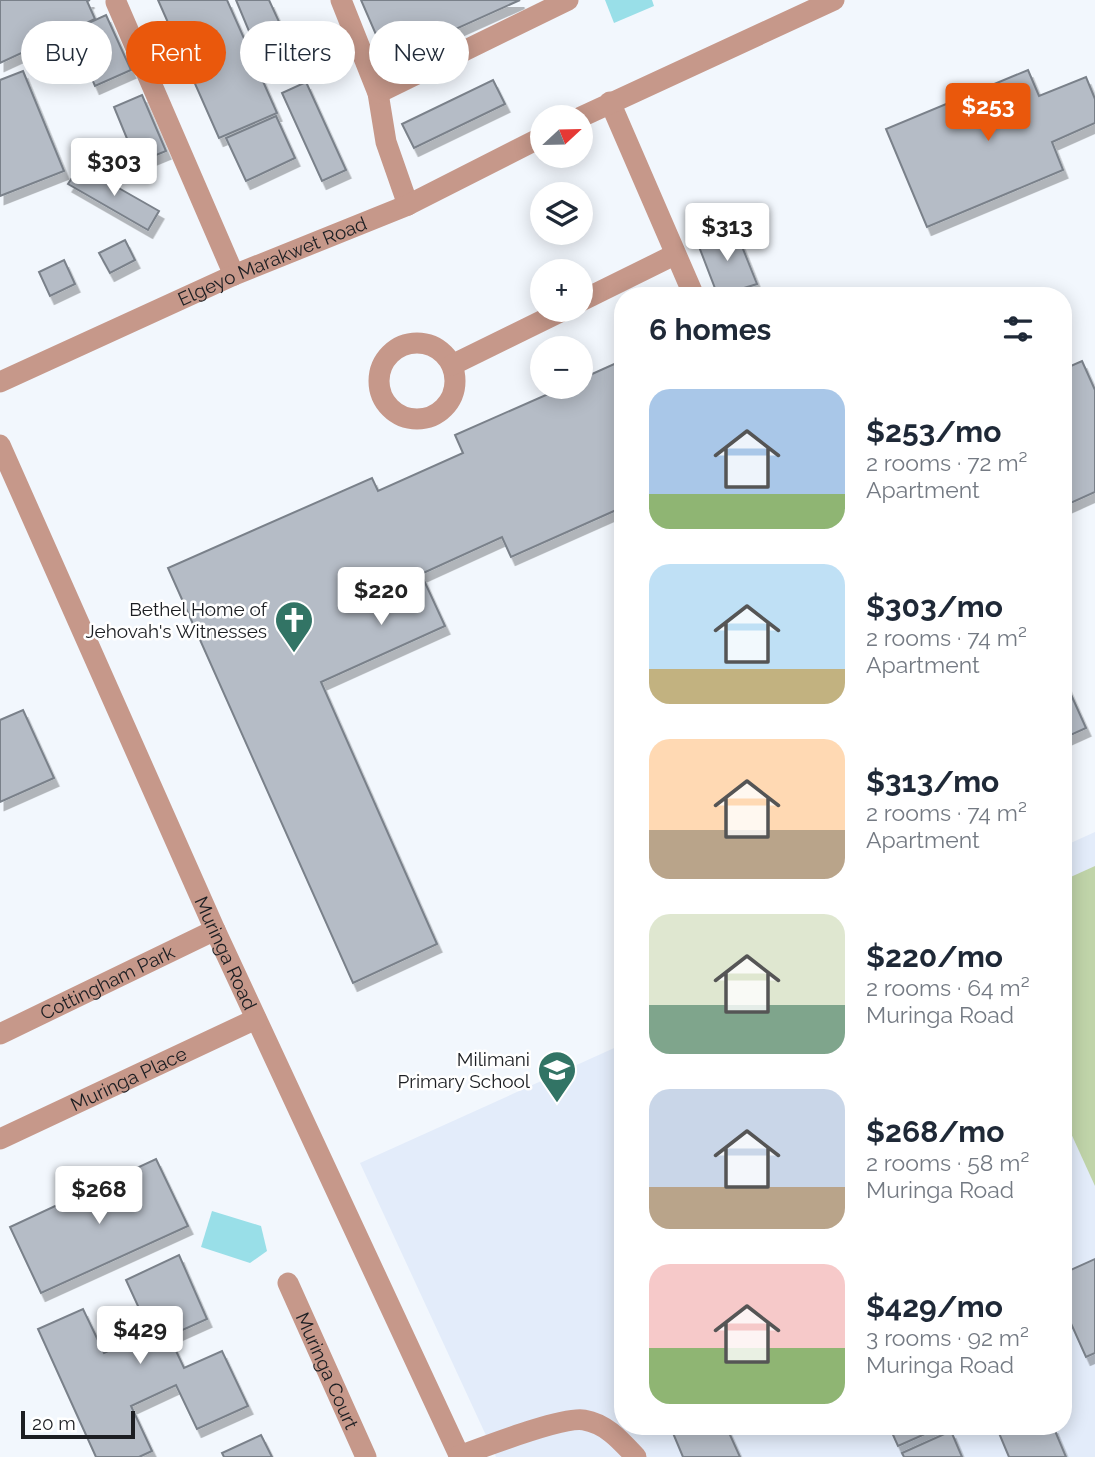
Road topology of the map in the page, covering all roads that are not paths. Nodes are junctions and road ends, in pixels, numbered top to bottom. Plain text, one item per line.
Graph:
1 (341, 0) edge
2 (568, 0) edge
3 (834, 0) edge
4 (116, 2) dead end
5 (378, 93) junction
6 (610, 102) junction
7 (593, 111) edge
8 (530, 143) edge
9 (408, 205) junction
10 (674, 255) junction
11 (234, 275) junction
12 (690, 287) edge
13 (593, 295) edge
14 (540, 322) edge
15 (452, 365) dead end
16 (0, 382) edge
17 (0, 445) edge
18 (215, 930) junction
19 (256, 1019) junction
20 (0, 1034) edge
21 (0, 1139) edge
22 (288, 1283) dead end
23 (614, 1432) edge
24 (617, 1435) edge
25 (460, 1456) edge
26 (366, 1457) edge
27 (636, 1457) edge

1 - 5 street
2 - 5 street
3 - 6 street
4 - 11 street
5 - 9 street
6 - 7 street
6 - 10 street
8 - 9 street, Elgeyo Marakwet Road
9 - 11 street, Elgeyo Marakwet Road
10 - 12 street
10 - 13 street
11 - 16 street, Elgeyo Marakwet Road
14 - 15 street
17 - 18 street, Muringa Road
18 - 19 street, Muringa Road
18 - 20 street, Cottingham Park
19 - 21 street, Muringa Place
19 - 25 street, Muringa Road
22 - 26 street, Muringa Court
23 - 25 street
24 - 27 street

